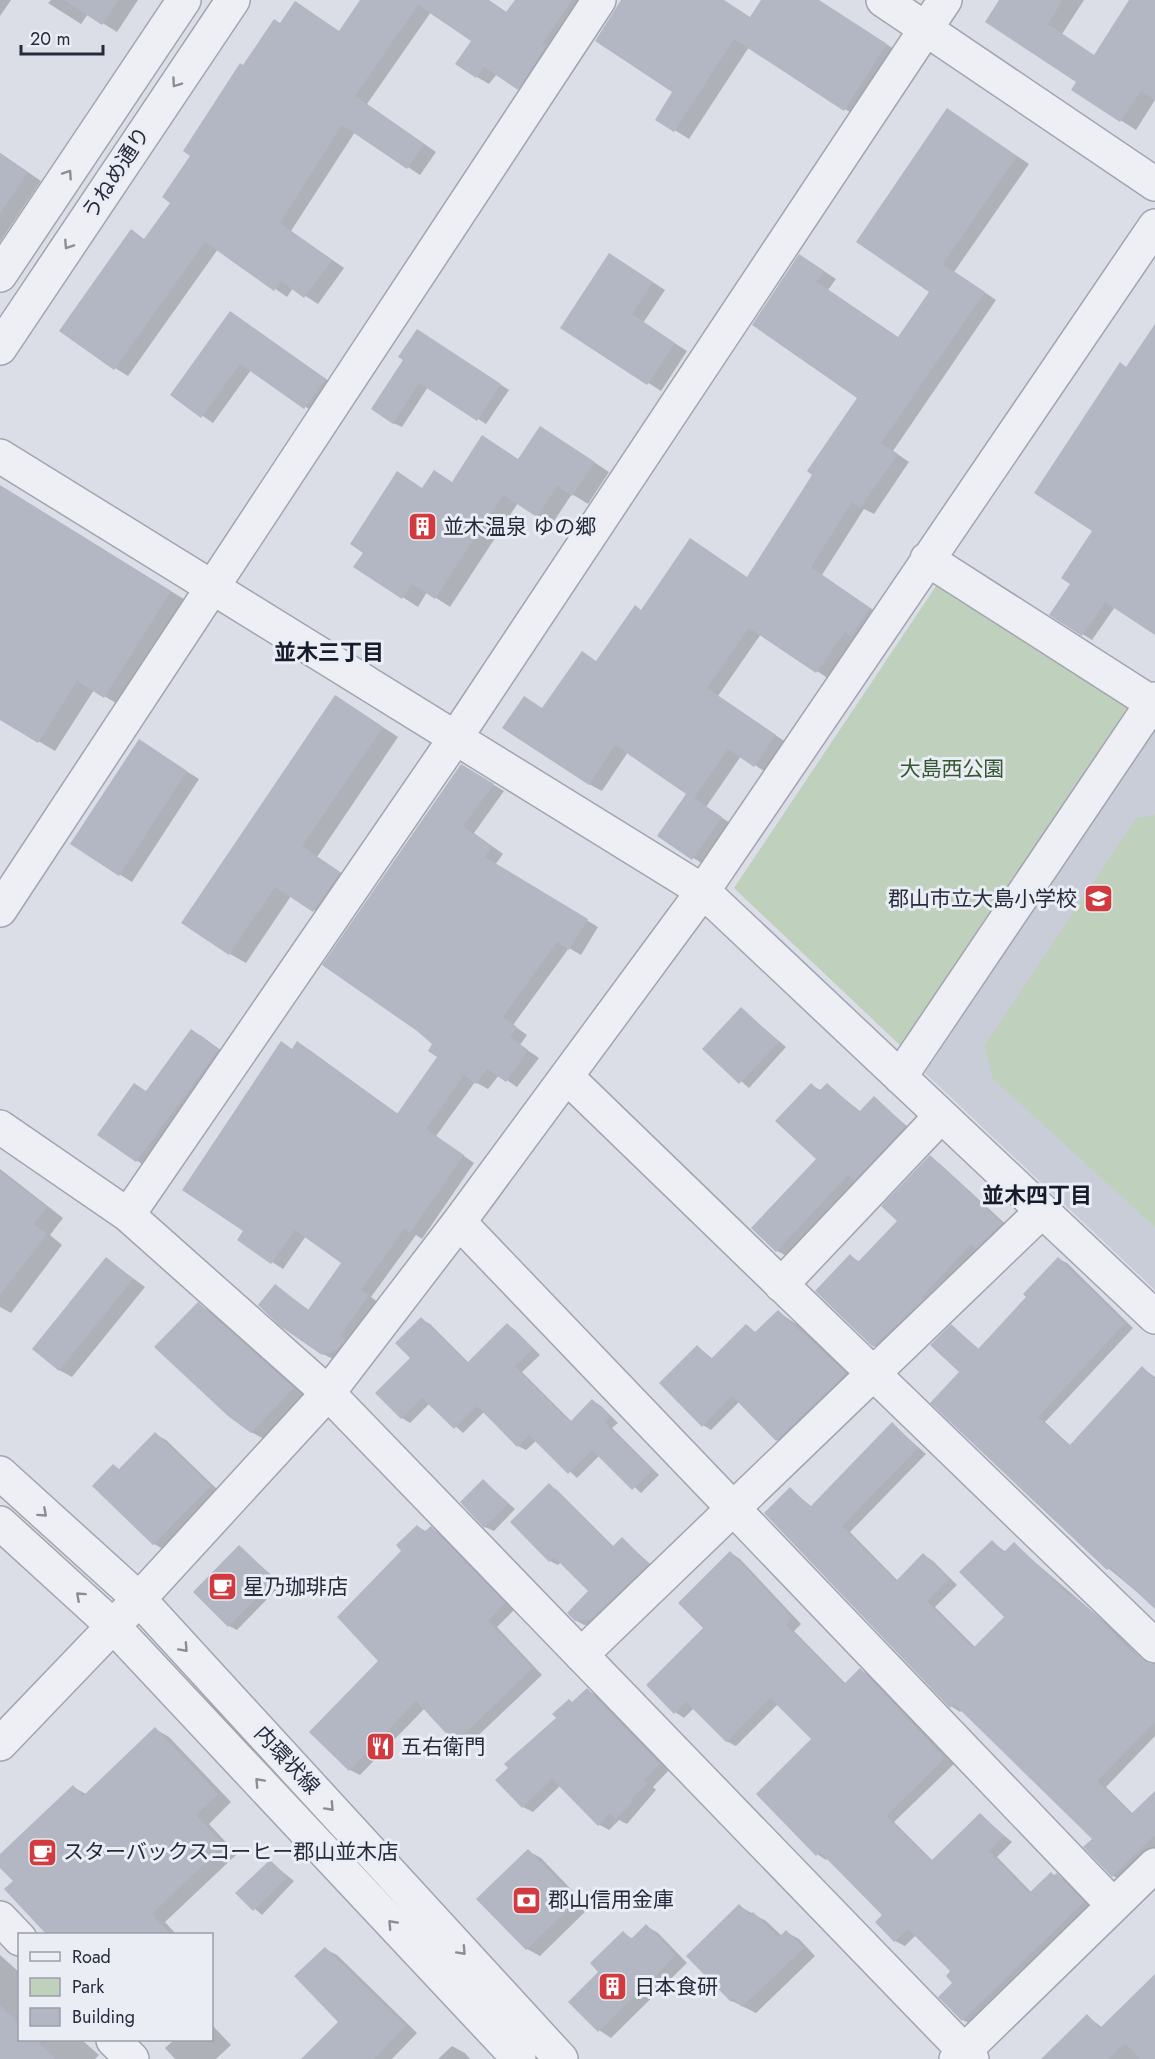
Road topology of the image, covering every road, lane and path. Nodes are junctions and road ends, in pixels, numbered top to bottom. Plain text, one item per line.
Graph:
1 (184, 0) edge
2 (233, 0) edge
3 (599, 0) edge
4 (884, 0) edge
5 (945, 0) edge
6 (926, 27) junction
7 (1155, 184) edge
8 (1155, 226) edge
9 (0, 275) edge
10 (0, 348) edge
11 (0, 456) edge
12 (927, 559) junction
13 (212, 588) junction
14 (1154, 701) edge
15 (456, 737) junction
16 (703, 891) junction
17 (0, 910) edge
18 (567, 1077) junction
19 (900, 1077) junction
20 (941, 1116) junction
21 (0, 1127) edge
22 (1042, 1211) junction
23 (128, 1215) junction
24 (459, 1222) junction
25 (781, 1285) junction
26 (1155, 1317) edge
27 (874, 1374) junction
28 (328, 1393) junction
29 (0, 1473) edge
30 (733, 1507) junction
31 (0, 1523) edge
32 (139, 1599) junction
33 (113, 1626) junction
34 (1155, 1646) edge
35 (581, 1654) junction
36 (0, 1744) edge
37 (1155, 1865) edge
38 (1113, 1905) junction
39 (0, 1918) edge
40 (18, 1937) edge
41 (964, 2056) edge
42 (519, 2059) edge
43 (561, 2059) edge

9 -> 1 street, うねめ通り
2 -> 10 street, うねめ通り
3 - 13 street
4 - 6 street
5 - 6 street
6 - 7 street
6 - 15 street
8 - 12 street
11 - 13 street
12 - 14 street
12 - 16 street
13 - 15 street
13 - 17 street
14 - 19 street
15 - 16 street
15 - 23 street
16 - 18 street
16 - 19 street
18 - 24 street
18 - 25 street
19 - 20 street
20 - 22 street
20 - 25 street
21 - 23 street
22 - 26 street
22 - 27 street
23 - 28 street
24 - 28 street
24 - 30 street
25 - 27 street
27 - 30 street
27 - 34 street
28 - 32 street
28 - 35 street
29 -> 32 street, 内環状線
30 - 35 street
30 - 38 street
33 -> 31 street, 内環状線
32 - 33 street
32 -> 43 street, 内環状線
33 - 36 street
42 -> 33 street, 内環状線
35 - 41 street
37 - 38 street
38 - 41 street
39 - 40 street

